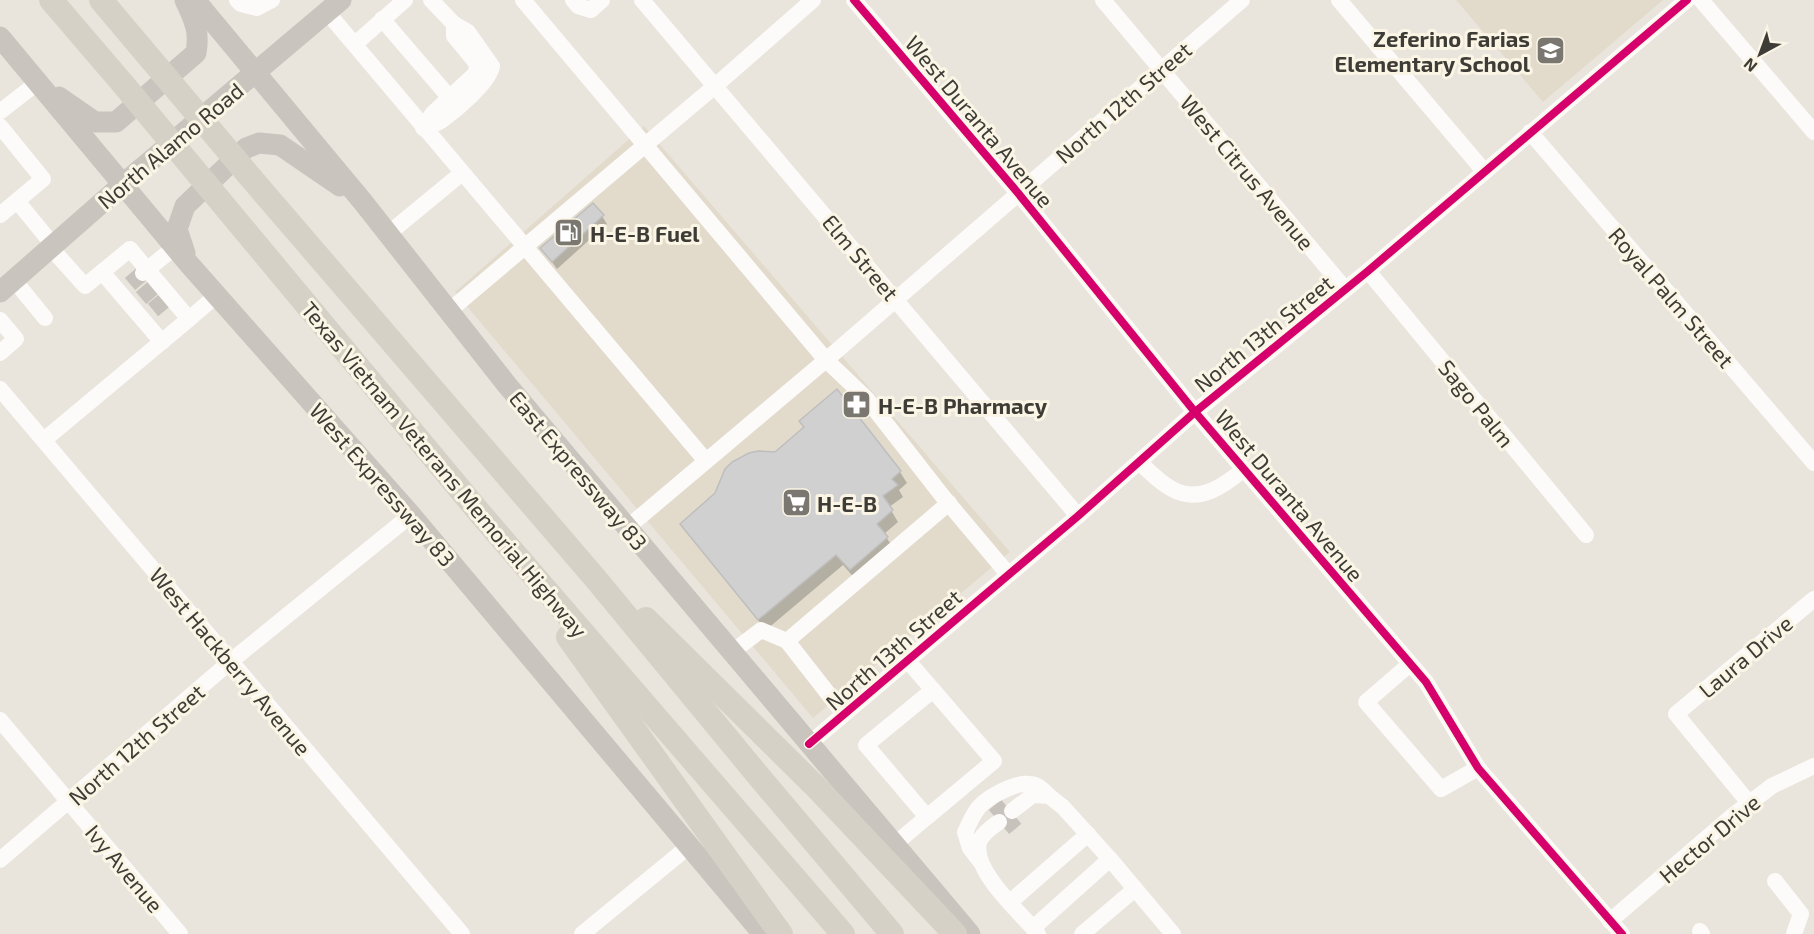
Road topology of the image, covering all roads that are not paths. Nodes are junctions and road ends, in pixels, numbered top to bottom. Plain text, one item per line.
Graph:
1 (51, 0) edge
2 (101, 0) edge
3 (237, 0) edge
4 (272, 0) edge
5 (405, 0) edge
6 (431, 0) edge
7 (523, 0) edge
8 (602, 0) edge
9 (642, 0) edge
10 (813, 0) edge
11 (854, 0) edge
12 (1103, 0) edge
13 (1242, 0) edge
14 (1339, 0) edge
15 (1687, 0) edge
16 (1701, 0) edge
17 (196, 1) edge
18 (575, 3) edge
19 (334, 6) edge
20 (382, 20) junction
21 (0, 37) edge
22 (355, 44) junction
23 (1162, 69) junction
24 (256, 72) junction
25 (35, 81) junction
26 (715, 86) junction
27 (454, 102) junction
28 (0, 115) edge
29 (423, 128) junction
30 (1530, 132) junction
31 (1814, 132) edge
32 (644, 144) junction
33 (1484, 171) junction
34 (462, 173) junction
35 (122, 185) junction
36 (1018, 193) junction
37 (363, 202) junction
38 (8, 203) edge
39 (0, 215) edge
40 (388, 234) junction
41 (52, 247) junction
42 (175, 247) junction
43 (524, 247) junction
44 (189, 264) junction
45 (1368, 270) junction
46 (102, 272) junction
47 (7, 286) edge
48 (141, 287) junction
49 (1345, 289) junction
50 (217, 295) junction
51 (896, 299) junction
52 (157, 306) junction
53 (449, 311) junction
54 (45, 318) dead end
55 (189, 319) junction
56 (0, 320) edge
57 (162, 342) junction
58 (0, 353) edge
59 (826, 360) junction
60 (0, 389) edge
61 (1195, 412) junction
62 (44, 440) junction
63 (706, 461) junction
64 (1139, 462) junction
65 (1814, 463) edge
66 (1244, 469) junction
67 (949, 504) junction
68 (478, 511) junction
69 (411, 515) junction
70 (1078, 516) junction
71 (545, 519) junction
72 (628, 527) junction
73 (1586, 535) dead end
74 (1008, 574) junction
75 (1814, 599) edge
76 (787, 641) junction
77 (732, 652) junction
78 (908, 660) junction
79 (231, 661) junction
80 (1410, 664) junction
81 (933, 690) junction
82 (844, 714) junction
83 (0, 720) edge
84 (809, 744) junction
85 (1814, 766) edge
86 (1478, 768) junction
87 (1041, 795) junction
88 (69, 801) junction
89 (1749, 803) junction
90 (927, 817) junction
91 (1088, 834) junction
92 (895, 844) junction
93 (688, 846) junction
94 (1110, 859) junction
95 (0, 860) edge
96 (980, 861) junction
97 (1775, 881) dead end
98 (1135, 889) junction
99 (1010, 902) junction
100 (1610, 921) junction
101 (1035, 931) edge
102 (180, 934) edge
103 (462, 934) edge
104 (582, 934) edge
105 (763, 934) edge
106 (781, 934) edge
107 (843, 934) edge
108 (892, 934) edge
109 (955, 934) edge
110 (970, 934) edge
111 (1082, 934) edge
112 (1173, 934) edge
113 (1622, 934) edge
114 (1794, 934) edge

1 - 68 highway, Texas Vietnam Veterans Memorial Highway
2 - 71 highway, Texas Vietnam Veterans Memorial Highway
3 - 4 street
5 - 20 street
6 - 27 street
7 - 32 street
8 - 18 street
9 - 26 street, Elm Street
10 - 26 street
11 - 36 street, West Duranta Avenue
12 - 23 street, West Citrus Avenue
13 - 23 street, North 12th Street
14 - 33 street
15 - 30 street, North 13th Street
16 - 31 street
17 - 24 main road, East Expressway 83
17 - 25 main road
19 - 22 street
19 - 24 main road, North Alamo Road
20 - 22 street
20 - 27 street
21 - 25 main road, West Expressway 83
22 - 29 street
23 - 36 street, North 12th Street
23 - 49 street, West Citrus Avenue
24 - 35 main road, North Alamo Road
24 - 37 main road, East Expressway 83
25 - 28 street
25 - 35 main road, West Expressway 83
26 - 32 street
26 - 51 street, Elm Street
27 - 29 street
28 - 38 street
29 - 34 street
30 - 33 street, North 13th Street
30 - 65 street, Royal Palm Street
32 - 43 street
32 - 59 street
33 - 45 street, North 13th Street
34 - 40 street
34 - 43 street
35 - 41 main road, North Alamo Road
35 - 42 main road, West Expressway 83
36 - 51 street, North 12th Street
36 - 61 street, West Duranta Avenue
37 - 40 main road, East Expressway 83
37 - 44 main road
38 - 39 street
38 - 41 street
40 - 53 main road, East Expressway 83
41 - 46 street
41 - 47 main road, North Alamo Road
42 - 44 main road, West Expressway 83
42 - 48 street
43 - 53 street
43 - 63 street
44 - 50 main road, West Expressway 83
45 - 49 street, North 13th Street
45 - 73 street, Sago Palm
46 - 48 street
46 - 48 street
47 - 54 street
48 - 52 street
48 - 52 street
49 - 61 street, North 13th Street
50 - 55 street
50 - 69 main road, West Expressway 83
51 - 59 street, North 12th Street
51 - 70 street, Elm Street
52 - 55 street
52 - 57 street
53 - 72 main road, East Expressway 83
55 - 57 street
56 - 58 street
57 - 62 street
59 - 63 street, North 12th Street
59 - 67 street
60 - 62 street, West Hackberry Avenue
61 - 64 street, North 13th Street
61 - 66 street, West Duranta Avenue
62 - 79 street, West Hackberry Avenue
63 - 72 street, North 12th Street
64 - 66 street
64 - 70 street, North 13th Street
66 - 80 street, West Duranta Avenue
67 - 74 street
67 - 76 street
68 - 106 highway
68 - 107 highway, Texas Vietnam Veterans Memorial Highway
69 - 79 street, North 12th Street
69 - 93 main road, West Expressway 83
70 - 74 street, North 13th Street
71 - 108 highway, Texas Vietnam Veterans Memorial Highway
71 - 109 highway
72 - 77 main road, East Expressway 83
74 - 78 street, North 13th Street
75 - 89 street, Laura Drive
76 - 77 street
76 - 82 street
77 - 84 main road, East Expressway 83
78 - 81 street
78 - 82 street, North 13th Street
79 - 88 street, North 12th Street
79 - 103 street, West Hackberry Avenue
80 - 86 street, West Duranta Avenue
80 - 86 street
81 - 90 street
81 - 90 street
82 - 84 street, North 13th Street
83 - 88 street, Ivy Avenue
84 - 92 main road, East Expressway 83
85 - 89 street, Hector Drive
86 - 100 street, West Duranta Avenue
87 - 91 street
87 - 96 street
87 - 96 street
88 - 95 street, North 12th Street
88 - 102 street, Ivy Avenue
89 - 100 street, Hector Drive
90 - 92 street
91 - 94 street
91 - 99 street
92 - 110 main road, East Expressway 83
93 - 104 street
93 - 105 main road, West Expressway 83
94 - 98 street
94 - 101 street
96 - 99 street
97 - 114 street
98 - 111 street
98 - 112 street
99 - 101 street
100 - 113 street, West Duranta Avenue

